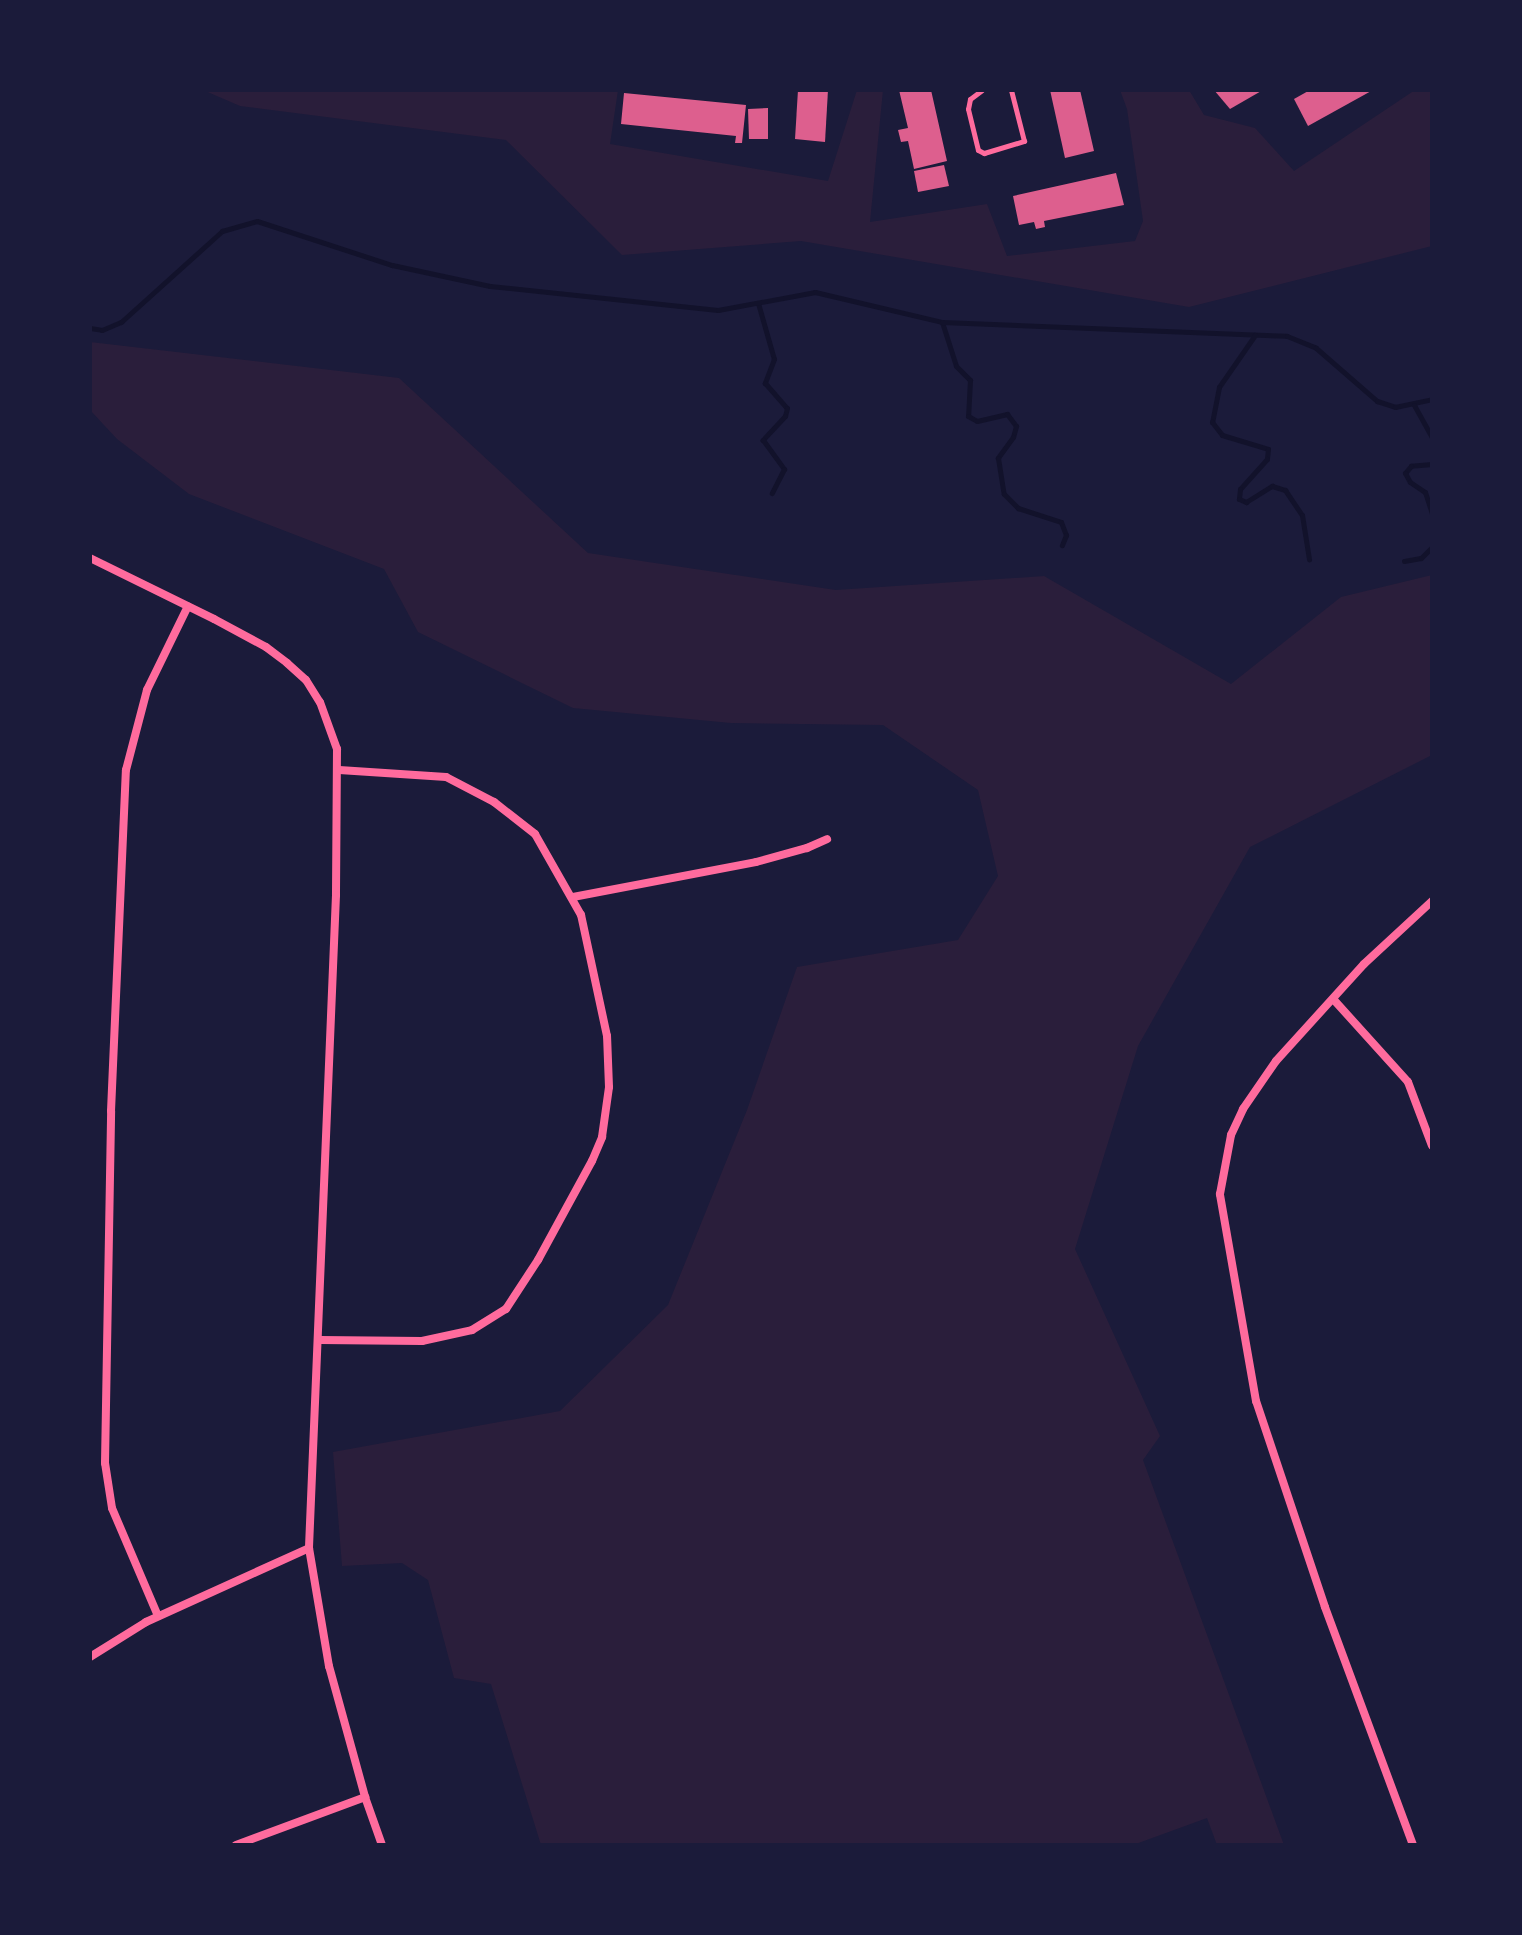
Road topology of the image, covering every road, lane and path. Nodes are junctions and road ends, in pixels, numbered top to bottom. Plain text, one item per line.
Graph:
1 (982, 90) edge
2 (1011, 90) edge
3 (90, 558) edge
4 (188, 606) junction
5 (339, 770) junction
6 (827, 839) dead end
7 (573, 897) junction
8 (1432, 901) edge
9 (1334, 1000) junction
10 (1432, 1146) edge
11 (320, 1340) junction
12 (309, 1548) junction
13 (158, 1616) junction
14 (90, 1657) edge
15 (365, 1797) junction
16 (236, 1845) edge
17 (382, 1845) edge
18 (1413, 1845) edge

1 - 2 lane
3 - 4 street
4 - 5 street
4 - 13 street
5 - 7 street
5 - 11 street
6 - 7 street
7 - 11 street
8 - 9 street
9 - 10 street
9 - 18 street
11 - 12 street
12 - 13 street
12 - 15 street
13 - 14 street
15 - 16 street
15 - 17 street

